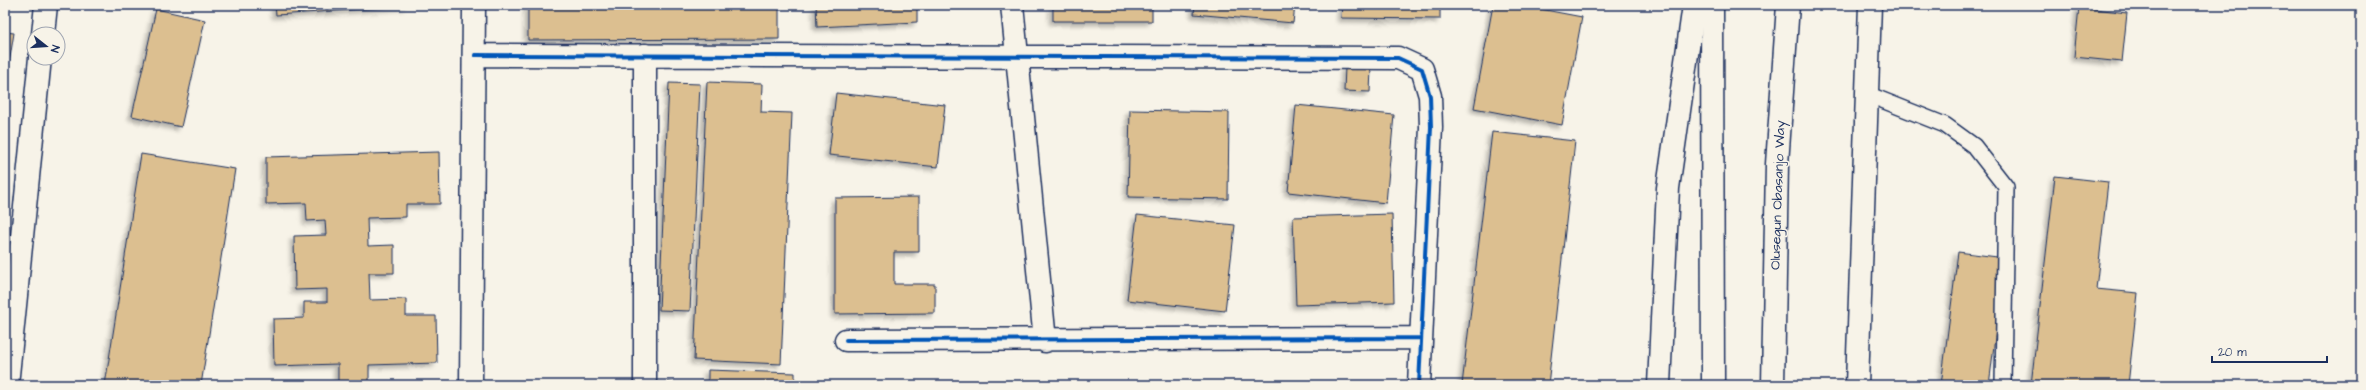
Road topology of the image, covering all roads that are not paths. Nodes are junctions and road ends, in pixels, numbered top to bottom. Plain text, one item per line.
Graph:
1 (46, 5) edge
2 (474, 5) edge
3 (1012, 5) edge
4 (1694, 5) edge
5 (1712, 5) edge
6 (1788, 5) edge
7 (1870, 5) edge
8 (44, 26) edge
9 (475, 54) junction
10 (645, 55) junction
11 (1017, 55) junction
12 (39, 66) edge
13 (1867, 94) junction
14 (1421, 338) junction
15 (846, 340) dead end
16 (1045, 341) junction
17 (7, 385) edge
18 (471, 385) edge
19 (645, 385) edge
20 (1419, 385) edge
21 (1659, 385) edge
22 (1713, 385) edge
23 (1773, 385) edge
24 (1857, 385) edge
25 (2003, 385) edge

1 - 8 main road
2 - 9 main road
3 - 11 main road
4 - 21 main road
5 - 22 main road
6 - 23 main road, Olusegun Obasanjo Way
7 - 13 main road
9 - 10 main road
9 - 18 main road
10 - 11 main road
10 - 19 main road
11 - 14 main road
11 - 16 main road
12 - 17 main road
13 - 24 main road
13 - 25 lane
14 - 16 main road
14 - 20 main road
15 - 16 main road

